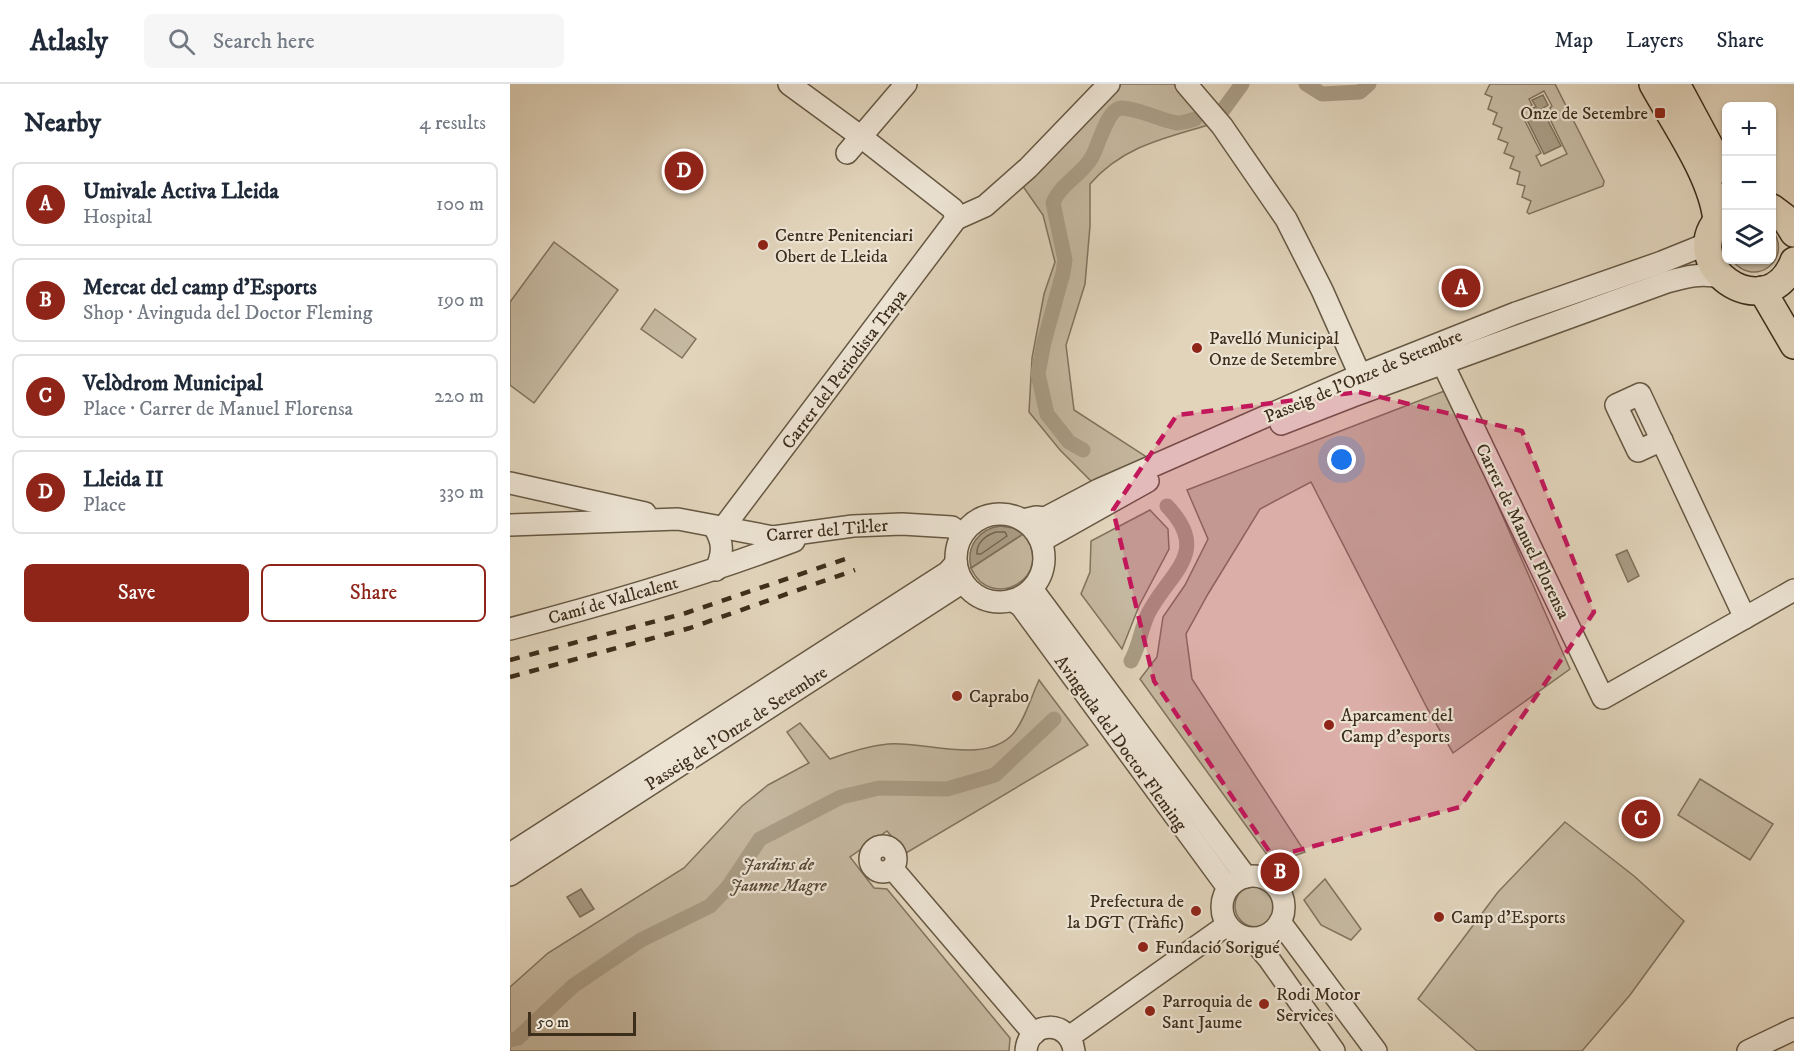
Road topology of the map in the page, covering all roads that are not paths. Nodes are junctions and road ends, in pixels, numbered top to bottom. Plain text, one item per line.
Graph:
1 (789, 84) edge
2 (906, 84) edge
3 (1109, 84) edge
4 (1186, 84) edge
5 (1653, 84) edge
6 (1676, 84) edge
7 (860, 135) junction
8 (847, 153) dead end
9 (1722, 165) edge
10 (956, 219) junction
11 (1717, 225) edge
12 (1794, 264) edge
13 (1722, 278) junction
14 (1762, 290) junction
15 (1794, 345) edge
16 (1443, 364) junction
17 (1360, 375) junction
18 (1662, 440) dead end
19 (759, 482) junction
20 (510, 483) edge
21 (1023, 520) junction
22 (685, 521) junction
23 (510, 525) edge
24 (719, 528) junction
25 (817, 531) junction
26 (752, 534) junction
27 (962, 535) junction
28 (1041, 541) junction
29 (716, 570) junction
30 (960, 573) junction
31 (1032, 589) junction
32 (1794, 590) edge
33 (1012, 600) junction
34 (1745, 618) junction
35 (510, 629) edge
36 (513, 848) edge
37 (892, 868) dead end
38 (510, 875) edge
39 (1237, 882) junction
40 (1280, 922) junction
41 (1227, 925) junction
42 (1252, 939) junction
43 (1794, 1029) edge
44 (1030, 1042) edge
45 (1071, 1044) edge
46 (1335, 1051) edge
47 (1376, 1051) edge
48 (1748, 1051) edge

1 - 7 street
2 - 7 street
3 - 10 street, Carrer del Periodista Trapa
4 - 17 street
5 - 11 main road
6 - 9 main road
7 - 8 street
7 - 10 street
10 - 19 street, Carrer del Periodista Trapa
11 - 13 main road
11 - 17 street, Passeig de l'Onze de Setembre
12 - 14 main road
13 - 14 main road
13 - 16 street, Passeig de l'Onze de Setembre
14 - 15 main road
16 - 28 street, Passeig de l'Onze de Setembre
16 - 34 street, Carrer de Manuel Florensa
17 - 21 street, Passeig de l'Onze de Setembre
18 - 34 street
19 - 22 street, Carrer del Periodista Trapa
19 - 24 street, Carrer del Periodista Trapa
19 - 26 street, Carrer del Periodista Trapa
20 - 22 street
21 - 27 street
21 - 28 street
22 - 23 street, Carrer del Til·ler
22 - 24 street, Carrer del Til·ler
24 - 26 street, Carrer del Til·ler
24 - 29 street
25 - 26 street, Carrer del Til·ler
25 - 27 street, Carrer del Til·ler
25 - 29 street, Camí de Vallcalent
27 - 30 street
28 - 31 street
29 - 35 street, Camí de Vallcalent
30 - 33 street
30 - 36 street, Passeig de l'Onze de Setembre
30 - 38 street, Passeig de l'Onze de Setembre
31 - 33 street
31 - 39 street, Avinguda del Doctor Fleming
32 - 34 street
33 - 39 street, Avinguda del Doctor Fleming
37 - 44 street
39 - 40 street
39 - 41 street
40 - 42 street
40 - 47 street
41 - 42 street
41 - 45 street
42 - 46 street
43 - 48 street
44 - 45 street

